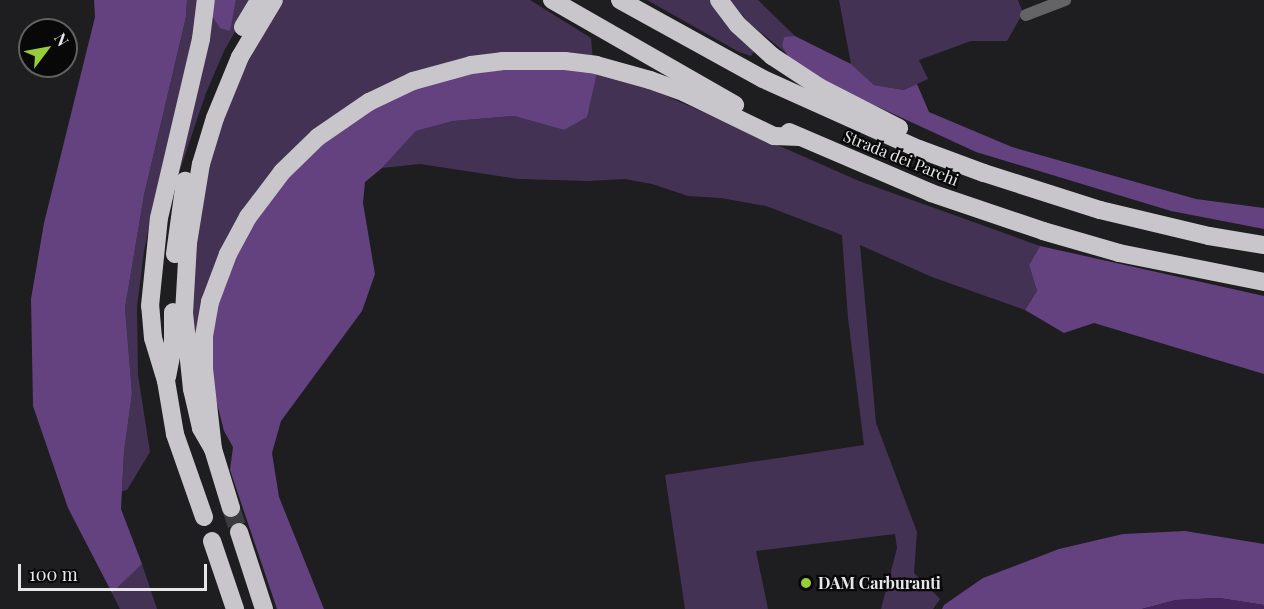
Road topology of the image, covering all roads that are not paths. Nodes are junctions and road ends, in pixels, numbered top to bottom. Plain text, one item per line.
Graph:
1 (206, 0) edge
2 (259, 0) edge
3 (274, 0) edge
4 (552, 0) edge
5 (620, 0) edge
6 (718, 0) edge
7 (1065, 0) edge
8 (1026, 15) dead end
9 (800, 137) junction
10 (984, 173) junction
11 (1262, 245) edge
12 (1264, 282) edge
13 (166, 381) junction
14 (213, 449) junction
15 (231, 508) tunnel mouth
16 (204, 517) dead end
17 (239, 532) tunnel mouth
18 (212, 541) dead end
19 (235, 609) edge
20 (264, 609) edge

1 - 13 highway
2 - 13 highway
3 - 14 highway
4 - 9 highway, Strada dei Parchi
5 - 10 highway, Strada dei Parchi
6 - 10 highway
7 - 8 street
9 - 12 highway, Strada dei Parchi
9 - 14 highway
10 - 11 highway, Strada dei Parchi
13 - 16 highway
14 - 15 highway
17 - 20 highway
18 - 19 highway

